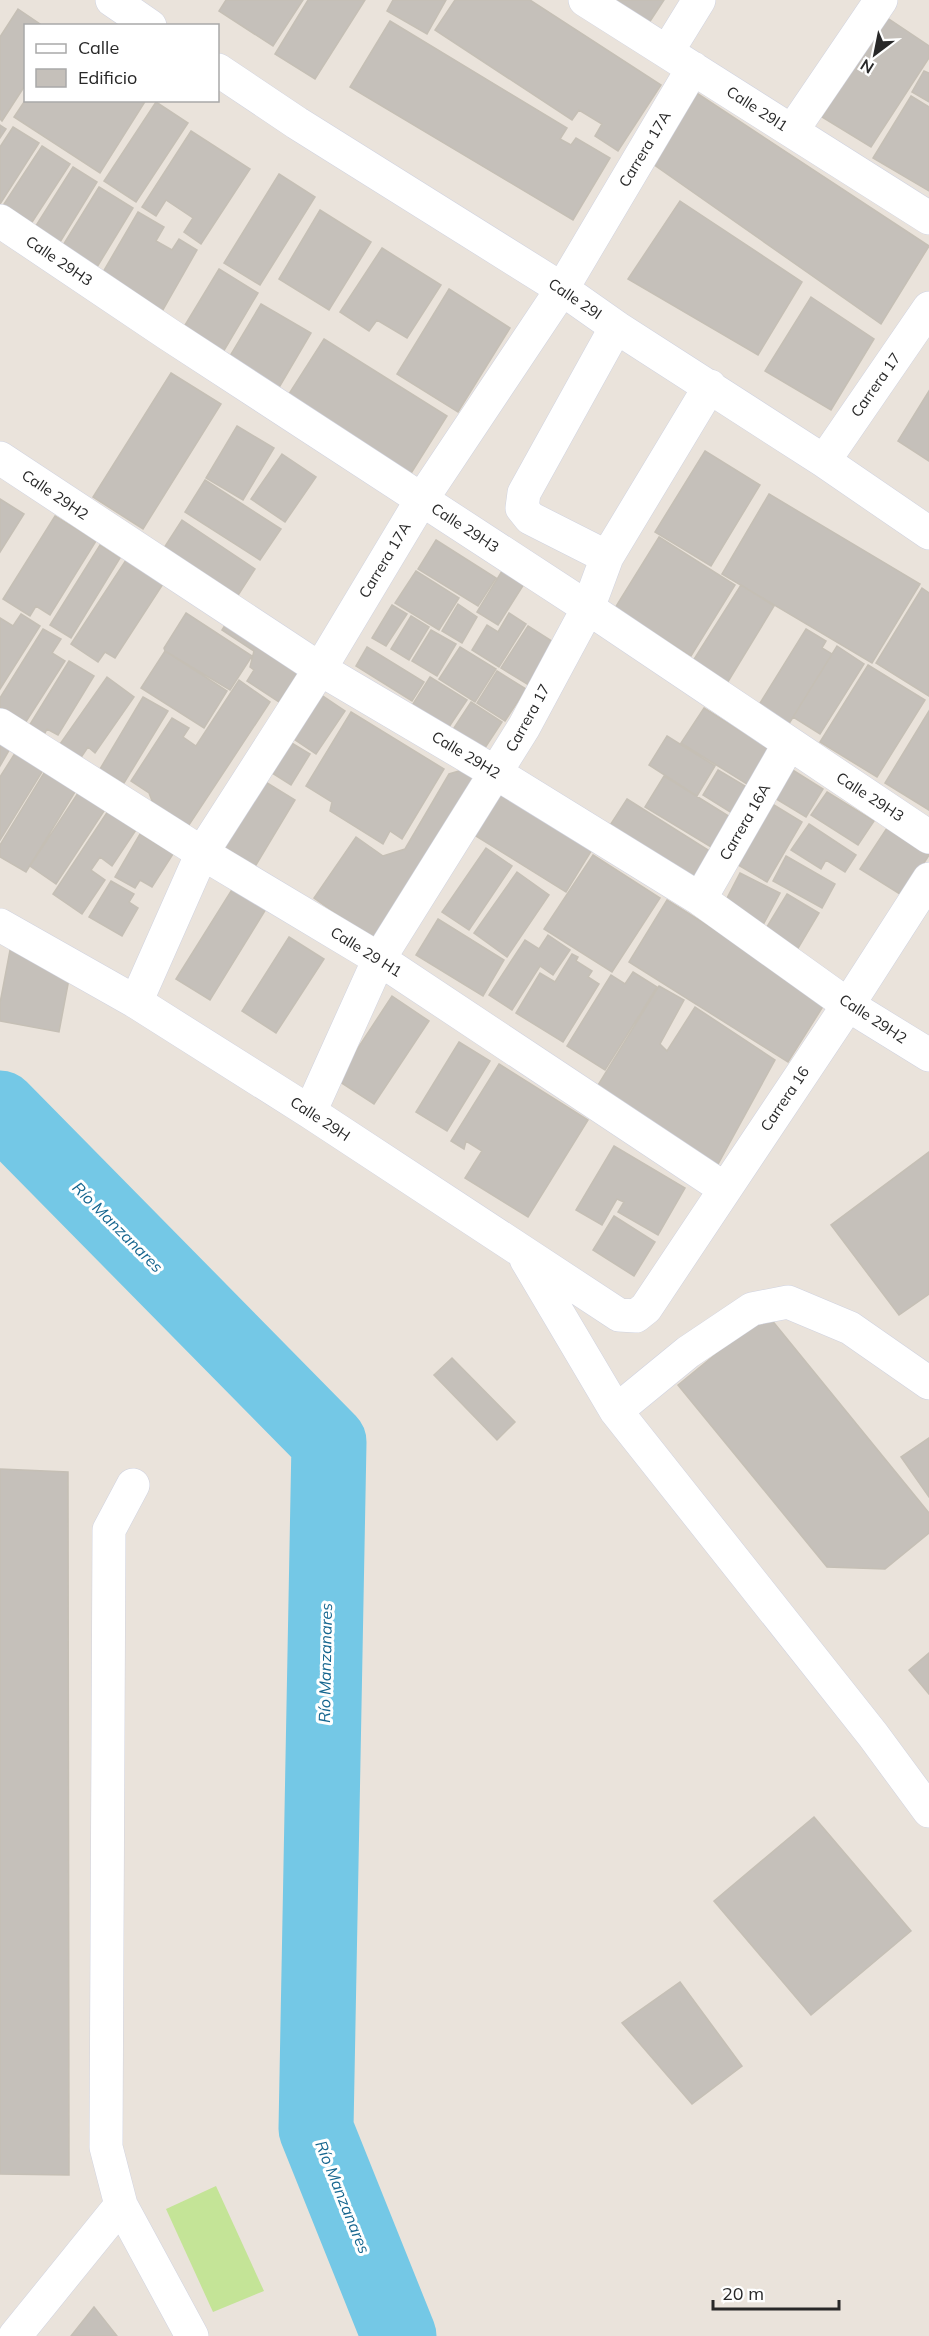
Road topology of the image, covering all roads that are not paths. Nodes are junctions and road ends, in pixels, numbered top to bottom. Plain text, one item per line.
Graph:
1 (112, 0) edge
2 (585, 0) edge
3 (699, 0) edge
4 (881, 0) edge
5 (147, 24) edge
6 (680, 60) junction
7 (219, 71) edge
8 (792, 131) junction
9 (929, 218) edge
10 (0, 221) edge
11 (562, 289) junction
12 (929, 308) edge
13 (616, 327) junction
14 (710, 386) junction
15 (0, 458) edge
16 (824, 461) junction
17 (422, 499) junction
18 (929, 533) edge
19 (607, 557) junction
20 (588, 608) junction
21 (320, 669) junction
22 (0, 725) edge
23 (789, 744) junction
24 (496, 772) junction
25 (929, 837) edge
26 (202, 853) junction
27 (929, 879) edge
28 (700, 899) junction
29 (0, 926) edge
30 (379, 959) junction
31 (136, 1002) junction
32 (848, 1005) junction
33 (929, 1055) edge
34 (310, 1112) junction
35 (725, 1189) junction
36 (522, 1253) junction
37 (636, 1316) joint
38 (929, 1383) edge
39 (616, 1411) junction
40 (133, 1485) dead end
41 (929, 1811) edge
42 (121, 2205) junction
43 (15, 2336) edge
44 (192, 2336) edge

1 - 5 street
2 - 6 street, Calle 29I1
3 - 6 street, Carrera 17A
4 - 8 street
6 - 8 street, Calle 29I1
6 - 11 street, Carrera 17A
7 - 11 street, Calle 29I
8 - 9 street, Calle 29I1
10 - 17 street, Calle 29H3
11 - 13 street, Calle 29I
11 - 17 street, Carrera 17A
12 - 16 street, Carrera 17
13 - 14 street, Calle 29I
13 - 19 street
14 - 16 street, Calle 29I
14 - 19 street, Carrera 17
15 - 21 street, Calle 29H2
16 - 18 street, Calle 29I
17 - 20 street, Calle 29H3
17 - 21 street, Carrera 17A
19 - 20 street, Carrera 17
20 - 23 street, Calle 29H3
20 - 24 street, Carrera 17
21 - 24 street, Calle 29H2
21 - 26 street, Carrera 17A
22 - 26 street, Calle 29 H1
23 - 25 street, Calle 29H3
23 - 28 street, Carrera 16A
24 - 28 street, Calle 29H2
24 - 30 street, Carrera 17
26 - 30 street, Calle 29 H1
26 - 31 street, Carrera 17A
27 - 32 street, Carrera 16
28 - 32 street, Calle 29H2
29 - 31 street, Calle 29H
30 - 34 street, Carrera 17
30 - 35 street, Calle 29 H1
31 - 34 street, Calle 29H
32 - 33 street, Calle 29H2
32 - 35 street, Carrera 16
34 - 36 street, Calle 29H
35 - 37 street, Carrera 16
36 - 37 street, Calle 29H
36 - 39 street
38 - 39 street
39 - 41 street
40 - 42 street
42 - 43 street
42 - 44 street

